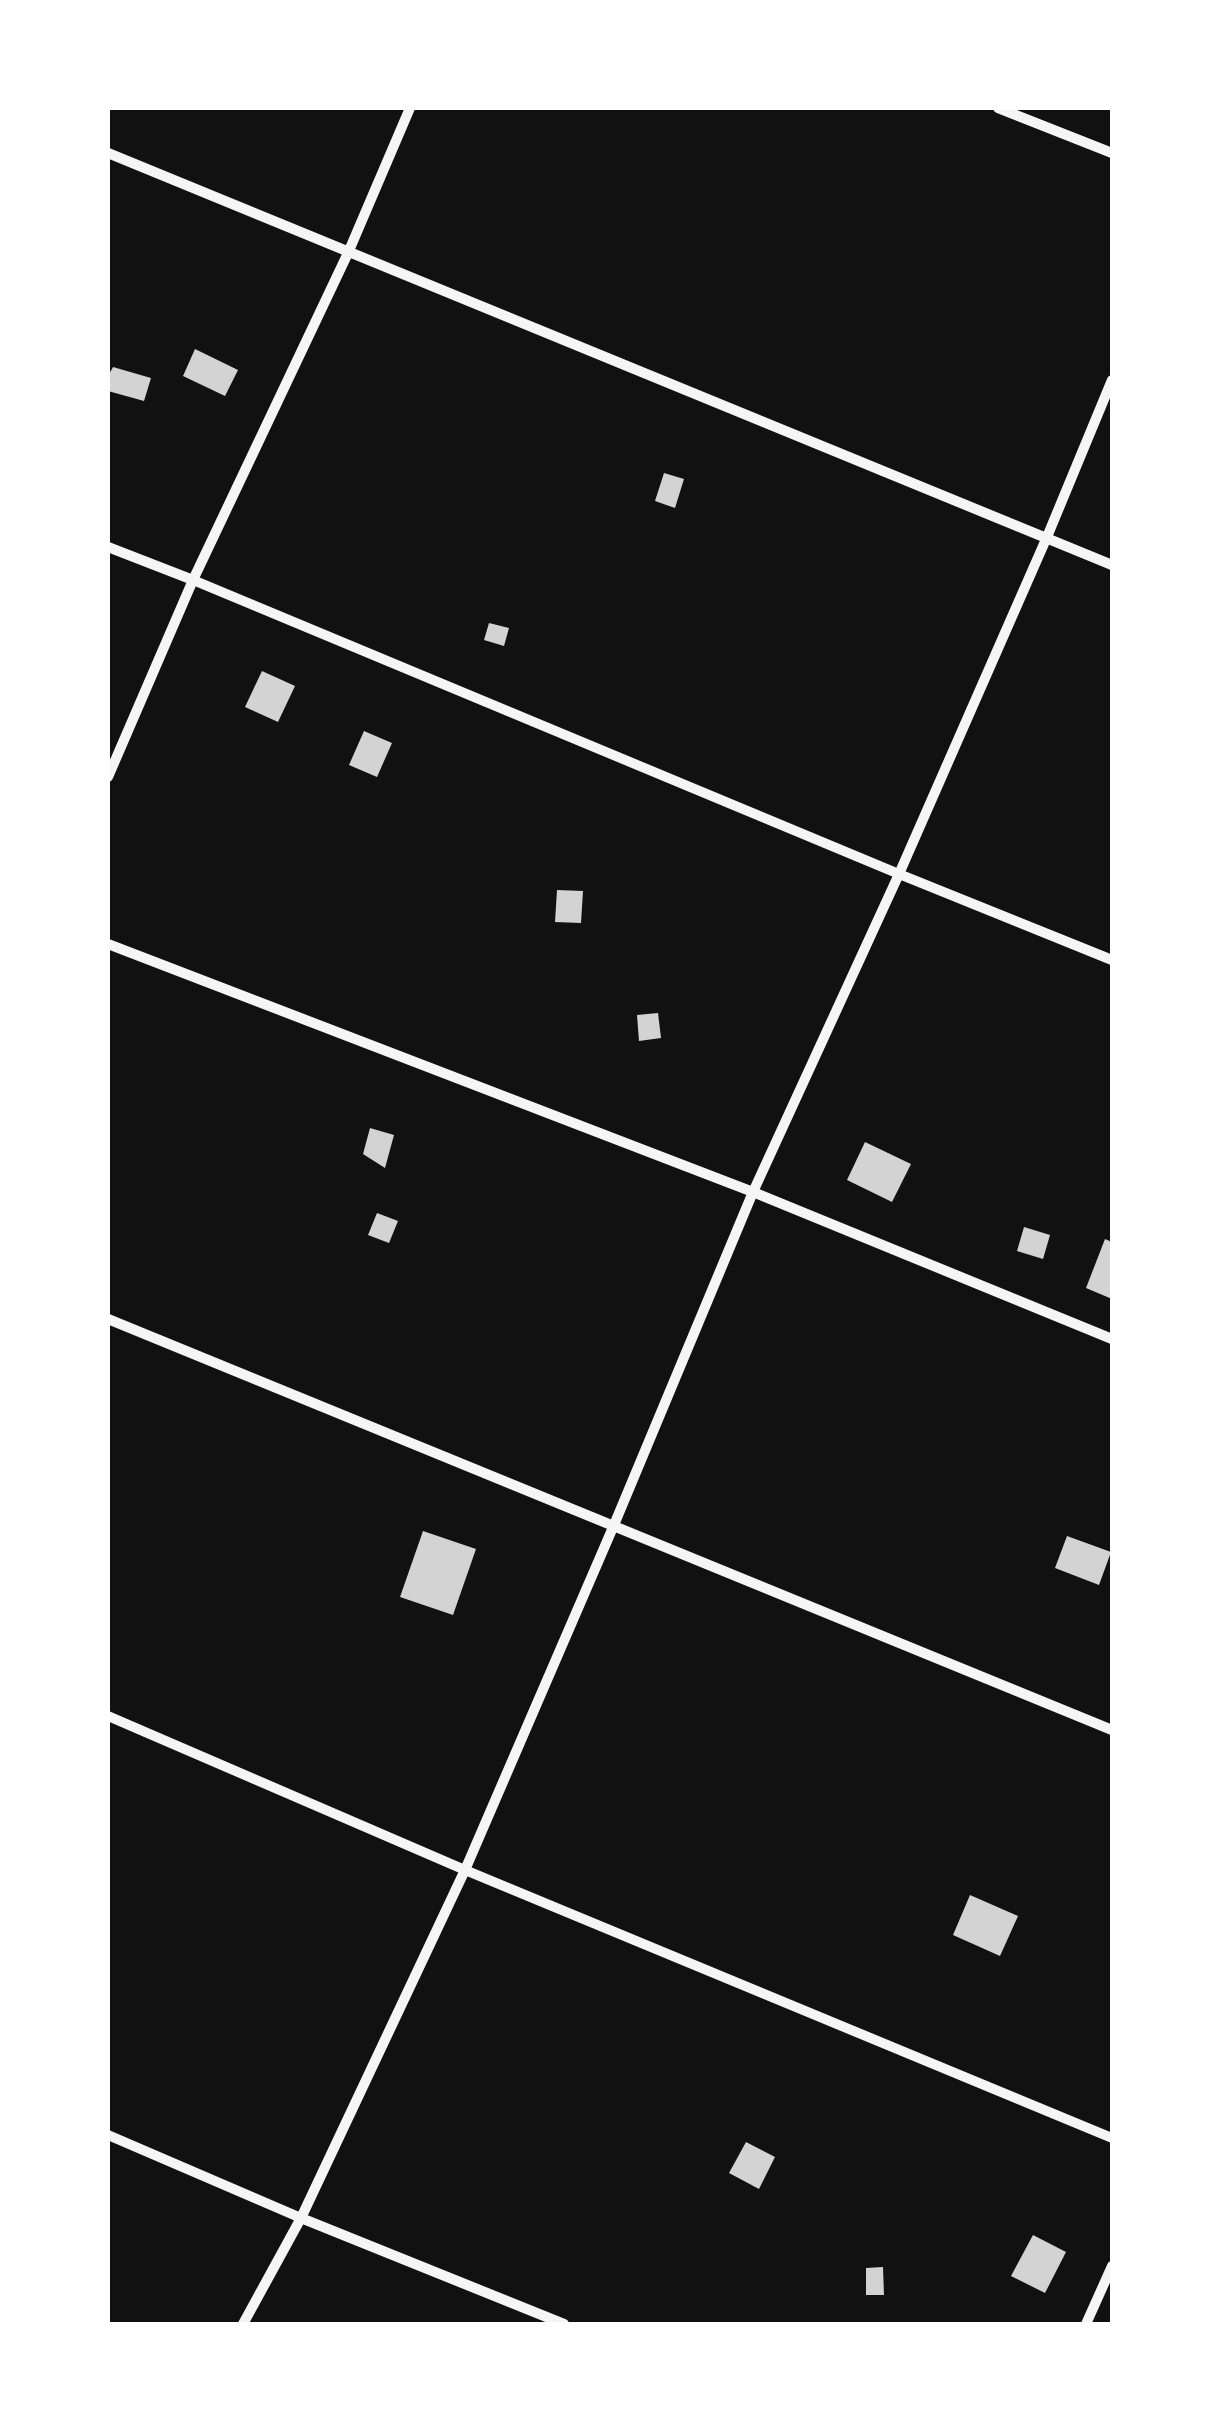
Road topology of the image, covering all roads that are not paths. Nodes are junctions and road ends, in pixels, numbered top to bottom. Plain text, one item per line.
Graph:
1 (410, 108) edge
2 (998, 108) edge
3 (1112, 152) edge
4 (108, 153) edge
5 (348, 253) junction
6 (1112, 380) edge
7 (1048, 537) junction
8 (108, 547) edge
9 (1112, 565) edge
10 (193, 580) junction
11 (108, 777) edge
12 (899, 874) junction
13 (108, 944) edge
14 (1112, 960) edge
15 (753, 1192) junction
16 (108, 1319) edge
17 (1112, 1338) edge
18 (614, 1525) junction
19 (108, 1716) edge
20 (1112, 1730) edge
21 (465, 1870) junction
22 (108, 2134) edge
23 (1112, 2138) edge
24 (301, 2218) junction
25 (1112, 2266) edge
26 (243, 2324) edge
27 (564, 2324) edge
28 (1086, 2324) edge

1 - 5 street
2 - 3 street
4 - 5 street
5 - 7 street
5 - 10 street
6 - 7 street
7 - 9 street
7 - 12 street
8 - 10 street
10 - 11 street
10 - 12 street
12 - 14 street
12 - 15 street
13 - 15 street
15 - 17 street
15 - 18 street
16 - 18 street
18 - 20 street
18 - 21 street
19 - 21 street
21 - 23 street
21 - 24 street
22 - 24 street
24 - 26 street
24 - 27 street
25 - 28 street

